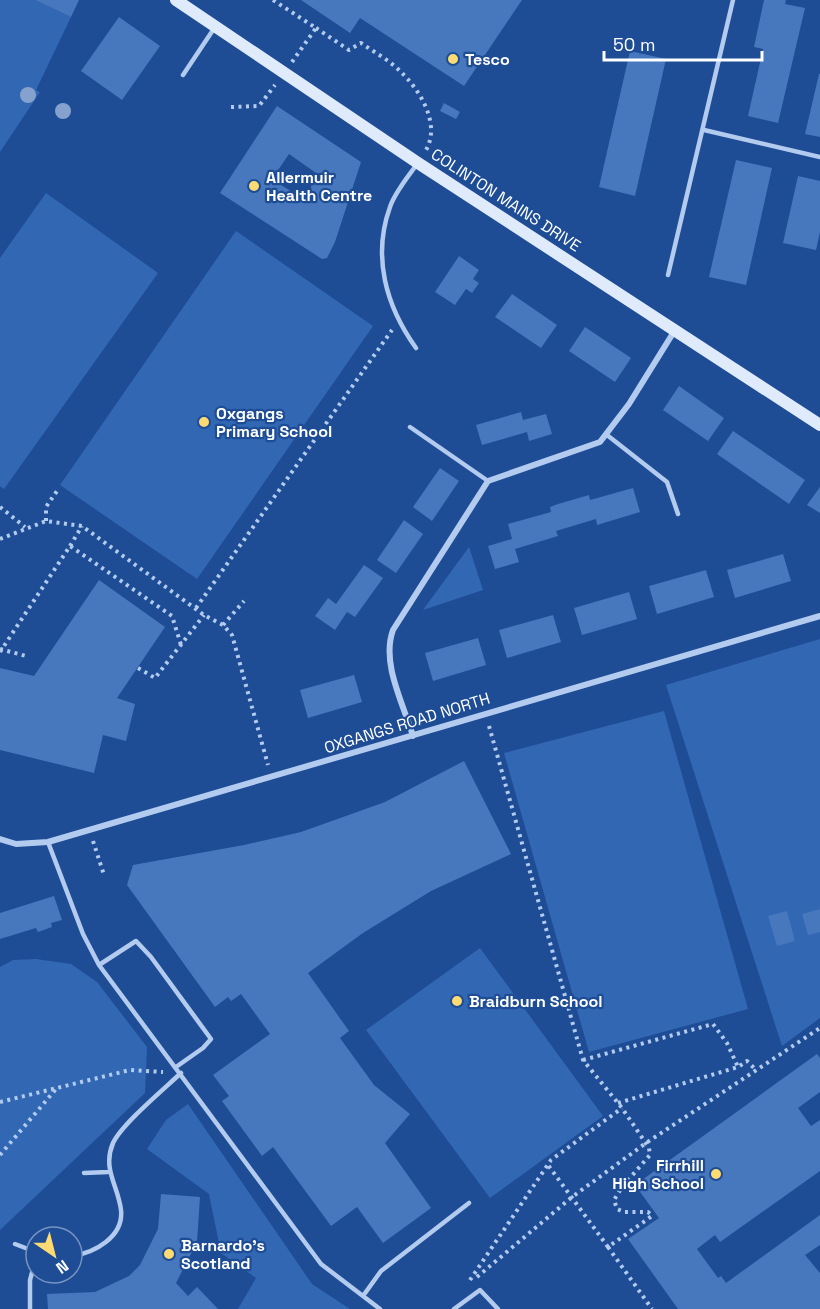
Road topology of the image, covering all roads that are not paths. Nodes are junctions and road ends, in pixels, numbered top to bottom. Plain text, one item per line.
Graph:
1 (176, 0) edge
2 (733, 0) edge
3 (215, 27) junction
4 (183, 75) dead end
5 (704, 130) junction
6 (820, 157) edge
7 (418, 163) junction
8 (668, 275) dead end
9 (676, 329) junction
10 (416, 348) dead end
11 (820, 424) edge
12 (410, 427) dead end
13 (607, 435) junction
14 (488, 481) junction
15 (678, 514) dead end
16 (820, 616) edge
17 (413, 736) junction
18 (0, 839) edge
19 (48, 842) junction
20 (99, 964) junction
21 (176, 1067) junction
22 (181, 1073) junction
23 (108, 1172) junction
24 (84, 1173) dead end
25 (469, 1203) dead end
26 (15, 1244) dead end
27 (24, 1247) edge
28 (84, 1254) edge
29 (30, 1285) edge
30 (363, 1296) junction
31 (30, 1309) edge
32 (380, 1309) edge
33 (454, 1309) edge
34 (498, 1309) edge

1 - 3 street, COLINTON MAINS DRIVE
2 - 5 lane
3 - 4 lane
3 - 7 street, COLINTON MAINS DRIVE
5 - 6 lane
5 - 8 lane
7 - 9 street, COLINTON MAINS DRIVE
7 - 10 lane
9 - 11 street, COLINTON MAINS DRIVE
9 - 13 street
12 - 14 lane
13 - 14 street
13 - 15 lane
14 - 17 street
16 - 17 street, OXGANGS ROAD NORTH
17 - 19 street, OXGANGS ROAD NORTH
18 - 19 street, OXGANGS ROAD NORTH
19 - 20 lane
20 - 21 lane
20 - 21 lane
21 - 22 lane
22 - 23 lane
22 - 30 lane
23 - 24 lane
23 - 28 lane
25 - 30 lane
26 - 27 lane
29 - 31 lane
30 - 32 lane
33 - 34 lane

